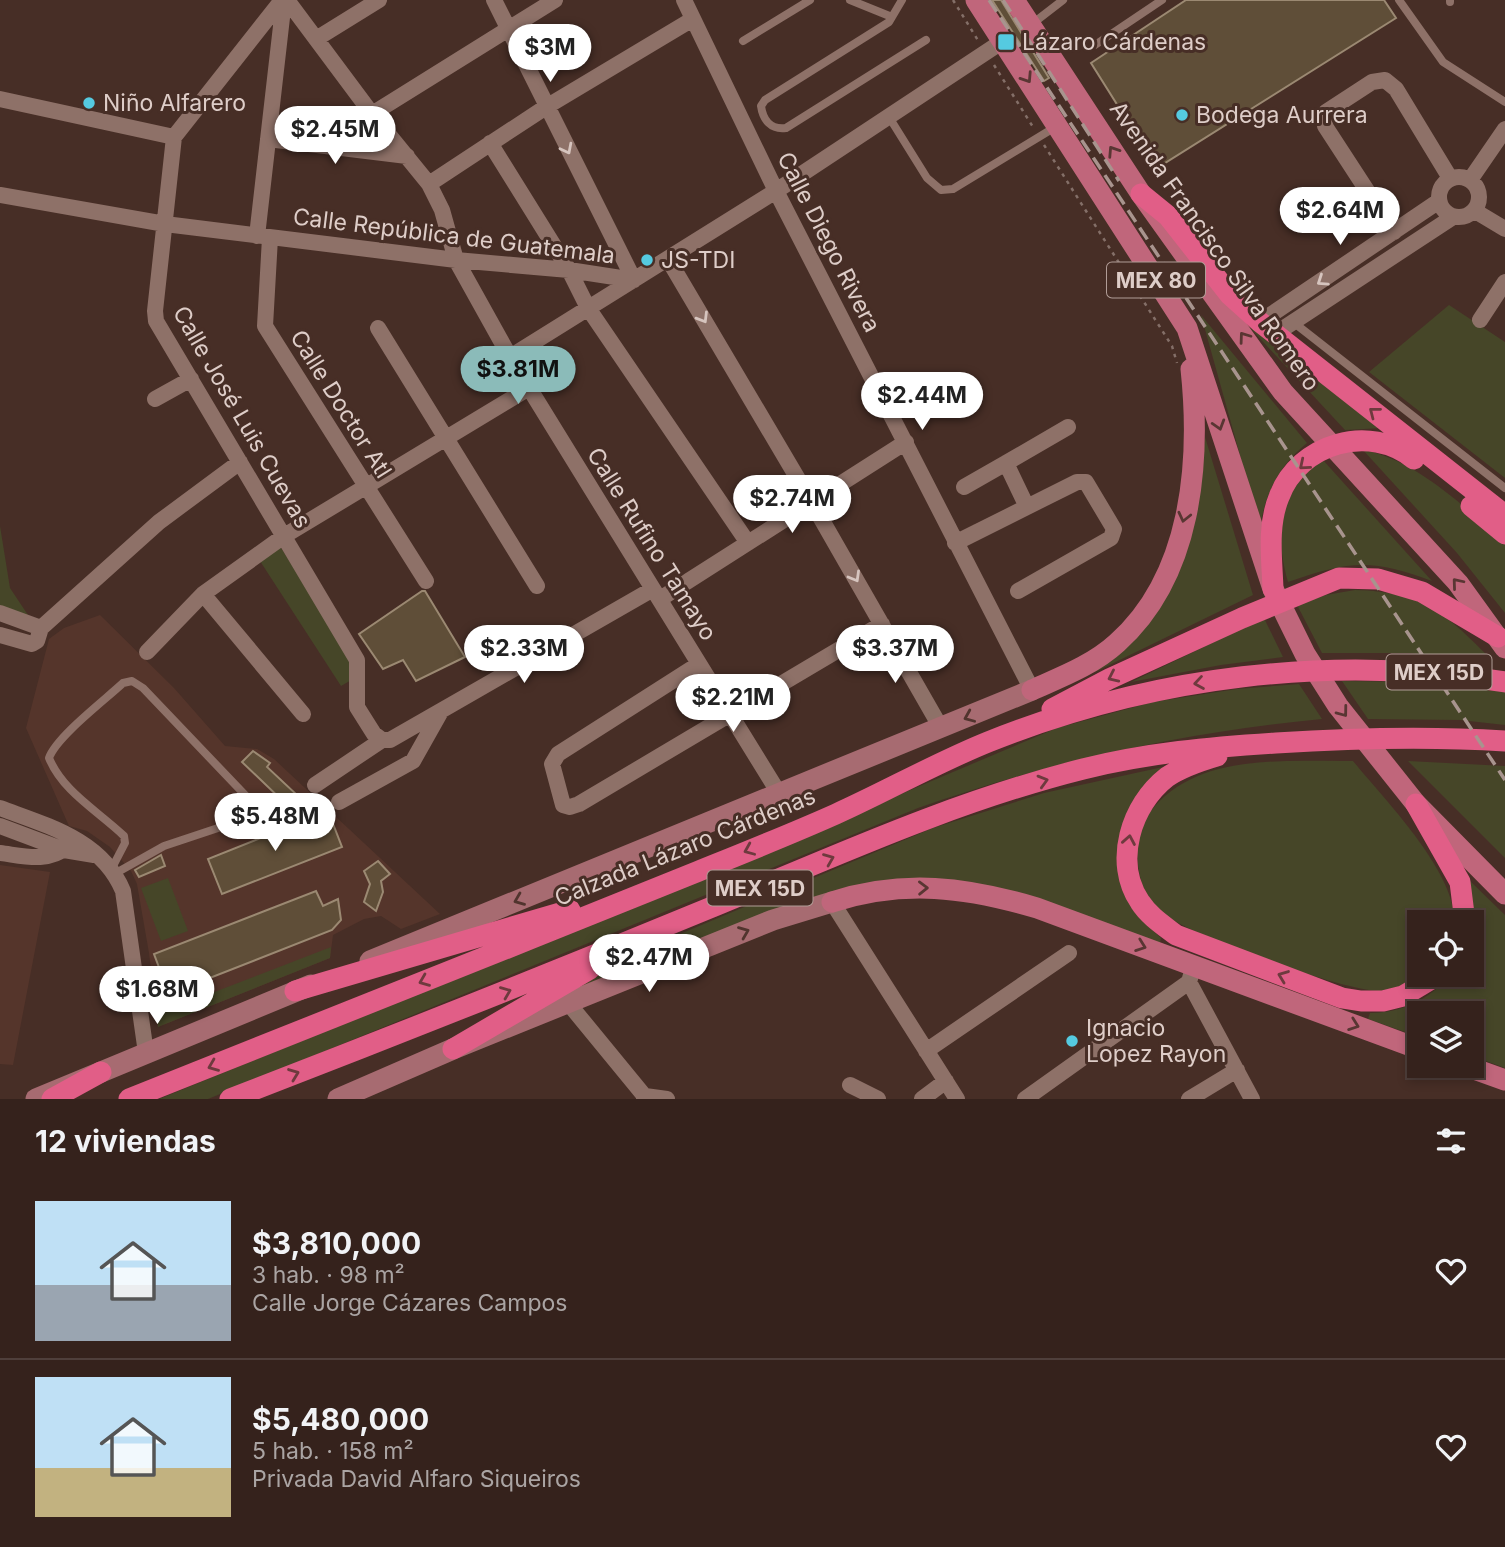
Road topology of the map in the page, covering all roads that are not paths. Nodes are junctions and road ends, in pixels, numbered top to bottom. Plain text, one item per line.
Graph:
1 (285, 0) edge
2 (379, 0) edge
3 (494, 0) edge
4 (555, 0) edge
5 (684, 0) edge
6 (810, 0) edge
7 (850, 0) edge
8 (902, 0) edge
9 (976, 0) edge
10 (1014, 0) edge
11 (1063, 0) edge
12 (1162, 0) edge
13 (1399, 0) edge
14 (892, 17) junction
15 (693, 19) junction
16 (1030, 25) junction
17 (509, 28) junction
18 (316, 39) junction
19 (926, 40) dead end
20 (743, 41) dead end
21 (1095, 45) dead end
22 (995, 47) junction
23 (0, 99) edge
24 (1505, 102) edge
25 (546, 107) junction
26 (372, 114) junction
27 (889, 117) junction
28 (1505, 129) edge
29 (1048, 131) junction
30 (174, 137) junction
31 (268, 139) junction
32 (491, 143) junction
33 (407, 156) junction
34 (1450, 178) junction
35 (1470, 180) junction
36 (429, 184) junction
37 (776, 191) junction
38 (1141, 194) junction
39 (0, 195) edge
40 (1439, 201) junction
41 (1475, 211) junction
42 (1453, 217) junction
43 (165, 224) junction
44 (1505, 229) edge
45 (1394, 232) junction
46 (264, 237) junction
47 (668, 259) junction
48 (456, 260) junction
49 (1345, 266) junction
50 (569, 270) junction
51 (634, 280) junction
52 (1353, 281) junction
53 (1505, 282) edge
54 (588, 308) junction
55 (1480, 320) dead end
56 (1293, 322) junction
57 (378, 328) dead end
58 (1187, 328) junction
59 (1268, 328) junction
60 (510, 357) junction
61 (191, 379) junction
62 (529, 387) junction
63 (155, 399) dead end
64 (1068, 427) dead end
65 (446, 438) junction
66 (906, 442) junction
67 (240, 462) junction
68 (1006, 463) junction
69 (366, 486) junction
70 (964, 488) dead end
71 (1505, 488) edge
72 (811, 500) junction
73 (1027, 507) junction
74 (1505, 515) edge
75 (1505, 534) edge
76 (284, 536) junction
77 (748, 543) junction
78 (955, 543) junction
79 (426, 581) dead end
80 (537, 586) dead end
81 (1273, 589) junction
82 (1018, 591) dead end
83 (203, 594) junction
84 (657, 594) junction
85 (5, 615) edge
86 (882, 624) junction
87 (41, 628) junction
88 (1, 640) edge
89 (1502, 643) edge
90 (147, 652) dead end
91 (699, 664) junction
92 (1505, 682) edge
93 (1032, 690) junction
94 (440, 713) junction
95 (303, 714) dead end
96 (730, 714) junction
97 (941, 728) junction
98 (382, 740) junction
99 (1505, 741) edge
100 (988, 742) junction
101 (1260, 744) junction
102 (315, 785) dead end
103 (780, 795) junction
104 (340, 802) dead end
105 (1416, 804) junction
106 (0, 808) edge
107 (0, 826) edge
108 (77, 838) junction
109 (64, 850) junction
110 (0, 853) edge
111 (97, 856) junction
112 (114, 871) junction
113 (696, 872) junction
114 (1505, 894) edge
115 (832, 902) junction
116 (1464, 910) edge
117 (657, 930) junction
118 (1069, 953) dead end
119 (1192, 974) junction
120 (1418, 987) edge
121 (295, 991) junction
122 (569, 1004) junction
123 (1407, 1045) edge
124 (453, 1049) junction
125 (926, 1051) junction
126 (146, 1053) junction
127 (1237, 1070) junction
128 (101, 1072) junction
129 (1484, 1072) edge
130 (1505, 1080) edge
131 (946, 1081) junction
132 (850, 1085) dead end
133 (645, 1098) edge
134 (36, 1099) edge
135 (52, 1099) edge
136 (130, 1099) edge
137 (230, 1099) edge
138 (338, 1099) edge
139 (667, 1099) edge
140 (878, 1099) edge
141 (922, 1099) edge
142 (957, 1099) edge
143 (1025, 1099) edge
144 (1189, 1099) edge
145 (1252, 1099) edge

1 - 18 street, Calle Rufino Tamayo
1 - 30 street
1 - 31 street, Calle Doctor Atl
2 - 18 street
3 - 17 street
4 - 17 street
5 - 15 street, Calle Diego Rivera
6 - 20 lane
7 - 14 lane
8 - 14 lane
9 - 22 main road, MEX 80
10 - 16 main road, Avenida Francisco Silva Romero / MEX 80
11 - 16 lane
12 - 21 lane
13 - 24 lane
14 - 19 lane
15 - 25 street
15 - 37 street, Calle Diego Rivera
38 -> 16 main road, Avenida Francisco Silva Romero / MEX 80
17 - 25 street
17 - 26 street
18 - 26 street, Calle Rufino Tamayo
22 - 27 street, Calle República de Guatemala
22 -> 29 main road, MEX 80
23 - 30 street
25 - 32 street
25 -> 51 street
26 - 33 street, Calle Rufino Tamayo
27 - 29 lane
27 - 37 street, Calle República de Guatemala
28 - 35 street
29 - 58 main road, MEX 80
30 - 43 street, Calle José Luis Cuevas
31 - 33 street
31 - 46 street, Calle Doctor Atl
32 - 36 street
32 - 50 street
33 - 36 street, Calle Rufino Tamayo
34 - 35 street
34 - 40 street
34 - 45 street
35 - 41 street
36 - 48 street, Calle Rufino Tamayo
37 - 47 street, Calle República de Guatemala
37 - 66 street, Calle Diego Rivera
38 - 59 highway
89 -> 38 main road, Avenida Francisco Silva Romero / MEX 80
39 - 43 street, Calle República de Guatemala
40 - 42 street
40 - 45 street
41 - 42 street
41 - 44 street
42 - 52 street
43 - 46 street, Calle República de Guatemala
43 - 61 street, Calle José Luis Cuevas
45 - 49 street
46 - 48 street, Calle República de Guatemala
46 - 69 street, Calle Doctor Atl
47 - 51 street, Calle República de Guatemala
47 -> 72 street
48 - 50 street, Calle República de Guatemala
48 - 60 street, Calle Rufino Tamayo
49 - 52 street
49 -> 59 street
50 - 51 street, Calle República de Guatemala
50 - 54 street
51 - 54 street
52 - 56 street
53 - 55 street
54 - 60 street
54 - 77 street
56 - 59 street
56 - 71 lane
57 - 65 street
58 -> 81 main road, MEX 80
58 -> 93 main road
74 -> 59 highway
60 - 62 street, Calle Rufino Tamayo
61 - 63 street
61 - 67 street, Calle José Luis Cuevas
62 - 65 street
62 - 84 street, Calle Rufino Tamayo
64 - 68 street
65 - 69 street
65 - 80 street
66 - 72 street
66 - 78 street, Calle Diego Rivera
67 - 76 street, Calle José Luis Cuevas
67 - 87 street
68 - 70 street
68 - 73 street
69 - 76 street
69 - 79 street, Calle Doctor Atl
72 - 77 street
72 -> 86 street
73 - 78 street
73 - 82 street
75 -> 81 highway
76 - 83 street
76 - 98 street, Calle José Luis Cuevas
77 - 84 street
78 - 93 street, Calle Diego Rivera
81 -> 105 main road, MEX 80
83 - 90 street
83 - 95 street
84 - 91 street, Calle Rufino Tamayo
84 - 94 street
85 - 87 street
85 - 88 street
86 - 96 street
86 - 97 street
87 - 88 street
89 -> 100 highway
91 - 96 street, Calle Rufino Tamayo
91 - 96 street
92 -> 100 highway, Calzada Lázaro Cárdenas / MEX 15D
93 -> 97 main road
94 - 98 street
94 - 104 street
96 - 103 street, Calle Rufino Tamayo
97 - 103 main road
98 - 102 street
99 - 101 highway, MEX 15D
100 -> 113 highway, Calzada Lázaro Cárdenas / MEX 15D
117 -> 101 highway, MEX 15D
120 -> 101 highway
103 -> 121 main road
105 - 114 main road, MEX 80
105 - 116 highway
106 - 108 street
107 - 109 street
108 - 109 street
108 - 111 street
109 - 110 street
109 - 111 street
111 - 112 street
112 - 112 lane
112 - 126 street
113 - 121 highway
113 -> 136 highway, Calzada Lázaro Cárdenas / MEX 15D
115 -> 119 main road
122 -> 115 main road
115 - 125 street
117 - 124 highway
137 -> 117 highway, MEX 15D
118 - 125 street
119 -> 123 main road
119 - 127 street
119 - 143 street
121 - 126 main road
122 - 124 main road
122 - 133 street
124 - 138 main road
125 - 131 street
126 - 128 main road
127 - 144 street
127 - 145 street
128 - 134 main road
128 - 135 highway
129 - 130 main road
131 - 141 street
131 - 142 street
132 - 140 street
133 - 139 street

